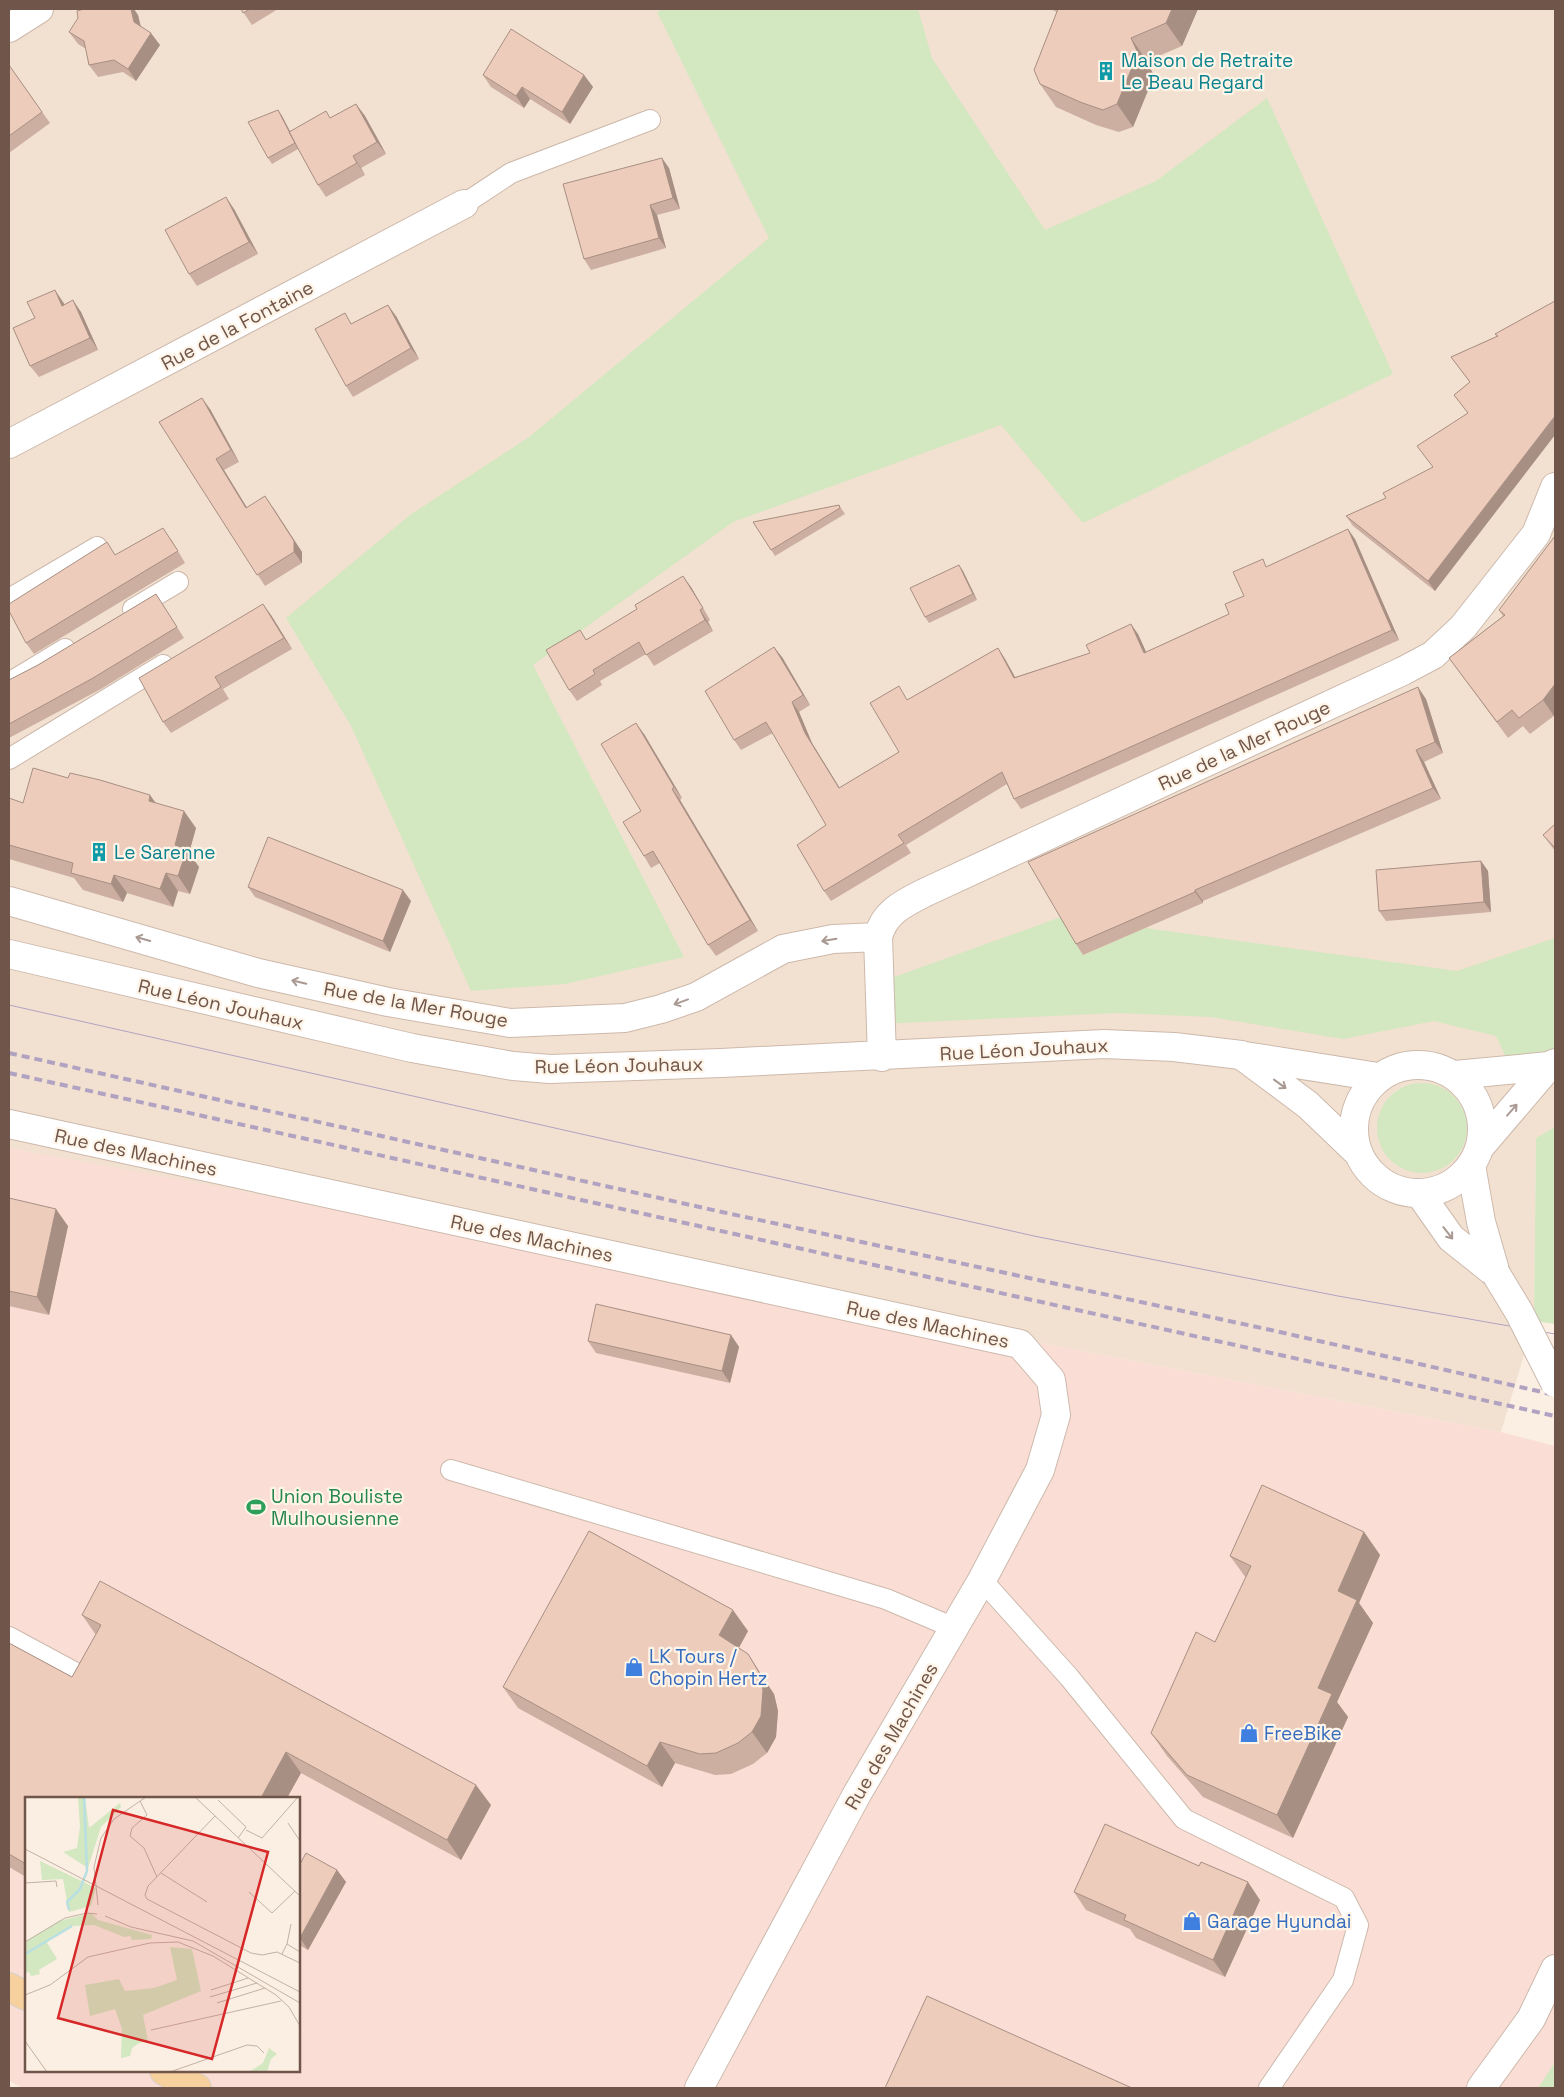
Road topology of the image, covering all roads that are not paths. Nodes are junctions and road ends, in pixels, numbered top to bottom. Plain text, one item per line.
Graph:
1 (38, 9) edge
2 (9, 28) edge
3 (650, 120) dead end
4 (464, 204) joint
5 (9, 444) edge
6 (1555, 487) edge
7 (97, 547) edge
8 (178, 582) dead end
9 (9, 599) edge
10 (120, 617) edge
11 (78, 641) edge
12 (176, 656) edge
13 (9, 683) edge
14 (9, 759) edge
15 (9, 901) edge
16 (878, 937) junction
17 (9, 954) edge
18 (1241, 1055) junction
19 (882, 1057) junction
20 (1552, 1065) edge
21 (1454, 1075) junction
22 (1378, 1077) junction
23 (9, 1124) edge
24 (1356, 1150) junction
25 (1476, 1156) junction
26 (1420, 1194) junction
27 (1496, 1274) junction
28 (1555, 1383) edge
29 (451, 1470) dead end
30 (982, 1580) junction
31 (952, 1627) junction
32 (9, 1637) edge
33 (74, 1672) edge
34 (1555, 1969) edge
35 (9, 1987) edge
36 (25, 1995) edge
37 (166, 2072) edge
38 (197, 2088) edge
39 (699, 2088) edge
40 (1269, 2088) edge
41 (1481, 2088) edge

1 - 2 street
3 - 4 lane
4 - 5 street, Rue de la Fontaine
6 - 16 street, Rue de la Mer Rouge
7 - 9 lane
8 - 10 lane
11 - 13 lane
12 - 14 lane
16 -> 15 street, Rue de la Mer Rouge
16 - 19 street, Rue de la Mer Rouge
17 - 19 street, Rue Léon Jouhaux
18 - 19 street, Rue Léon Jouhaux
18 - 22 street, Rue Léon Jouhaux
18 -> 24 street, Rue Léon Jouhaux
20 - 21 street
25 -> 20 street
21 - 22 street
21 - 25 street
22 - 24 street
23 - 30 street, Rue des Machines
24 - 26 street
25 - 26 street
25 - 27 street
26 -> 27 street
27 - 28 street, bridge
29 - 31 lane
30 - 31 street, Rue des Machines
30 - 40 lane
31 - 39 street, Rue des Machines
32 - 33 lane
34 - 41 street
35 - 36 main road
37 - 38 main road

